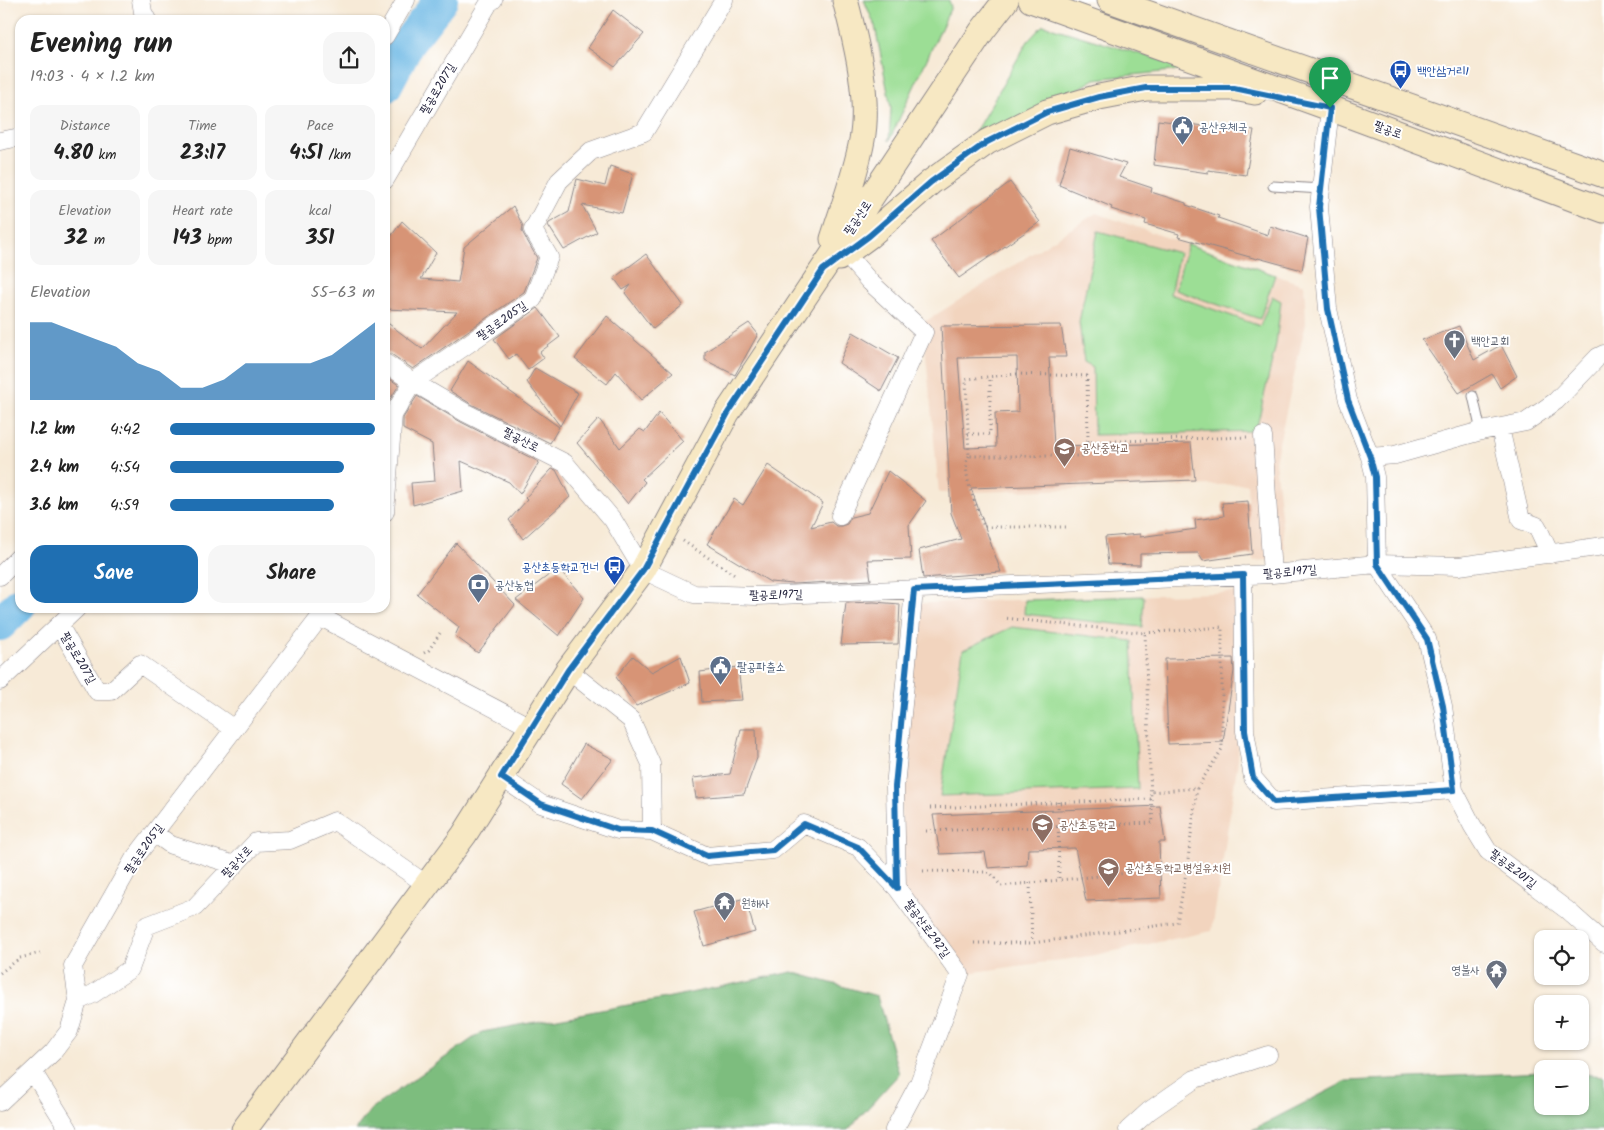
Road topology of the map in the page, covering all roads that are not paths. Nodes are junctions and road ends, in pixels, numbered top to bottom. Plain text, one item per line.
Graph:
1 (141, 0) edge
2 (406, 0) edge
3 (493, 0) edge
4 (724, 0) edge
5 (845, 0) edge
6 (1006, 0) edge
7 (1031, 0) edge
8 (1110, 0) edge
9 (144, 15) edge
10 (390, 27) edge
11 (1330, 108) junction
12 (15, 138) edge
13 (0, 142) edge
14 (390, 171) edge
15 (1604, 175) edge
16 (1273, 186) dead end
17 (1321, 189) junction
18 (1604, 210) edge
19 (845, 253) junction
20 (823, 270) junction
21 (1604, 354) edge
22 (390, 366) edge
23 (413, 382) junction
24 (1473, 396) dead end
25 (1500, 428) junction
26 (1481, 430) junction
27 (1263, 436) road end
28 (390, 443) edge
29 (1370, 457) junction
30 (840, 516) dead end
31 (1604, 546) edge
32 (1550, 554) junction
33 (15, 561) edge
34 (1377, 564) junction
35 (643, 570) junction
36 (1272, 574) junction
37 (1243, 575) junction
38 (0, 576) edge
39 (914, 590) junction
40 (71, 613) edge
41 (323, 613) edge
42 (326, 613) edge
43 (58, 625) junction
44 (568, 670) junction
45 (0, 680) edge
46 (532, 728) junction
47 (234, 729) junction
48 (501, 777) junction
49 (1454, 790) junction
50 (652, 831) junction
51 (154, 832) junction
52 (235, 865) junction
53 (427, 885) junction
54 (897, 888) junction
55 (1604, 943) edge
56 (78, 1002) junction
57 (1268, 1055) dead end
58 (33, 1072) junction
59 (0, 1102) edge
60 (70, 1130) edge
61 (244, 1130) edge
62 (894, 1130) edge
63 (1128, 1130) edge

1 - 9 street
2 - 10 street
3 - 14 street, 팔공로207길
4 - 23 street, 팔공로205길
5 - 20 main road
6 - 20 main road, 팔공산로
7 - 11 main road, 팔공로
8 - 15 main road
11 - 17 street
11 - 18 main road, 팔공로
11 - 19 main road
12 - 13 street
16 - 17 lane
17 - 29 street
19 - 20 main road
19 - 30 street
20 - 35 main road, 팔공산로
21 - 25 street
22 - 23 street, 팔공산로
23 - 28 street, 팔공로205길
23 - 35 street, 팔공산로
24 - 26 lane
25 - 26 street
25 - 32 street
26 - 29 street
27 - 36 street
29 - 34 street
31 - 32 street, 팔공로197길
32 - 34 street, 팔공로197길
33 - 38 street
34 - 36 street, 팔공로197길
34 - 49 street, 팔공로201길
35 - 39 street, 팔공로197길
35 - 44 main road, 팔공산로
36 - 37 street, 팔공로197길
37 - 39 street, 팔공로197길
37 - 49 street
39 - 54 street
40 - 43 street, 팔공로207길
41 - 47 street, 팔공로205길
42 - 46 street
43 - 45 street, 팔공로207길
43 - 47 street, 팔공로207길
44 - 46 main road, 팔공산로
44 - 50 street
46 - 48 main road, 팔공산로
47 - 51 street, 팔공로205길
48 - 50 street, 팔공산로292길
48 - 53 main road, 팔공산로
49 - 55 street, 팔공로201길
50 - 54 street, 팔공산로292길
51 - 52 street
51 - 56 street, 팔공로205길
52 - 53 street, 팔공산로
52 - 56 street, 팔공산로
53 - 61 main road, 팔공산로
54 - 62 street, 팔공산로292길
56 - 58 street, 팔공로205길
57 - 63 street
58 - 59 street, 팔공로205길
58 - 60 street

